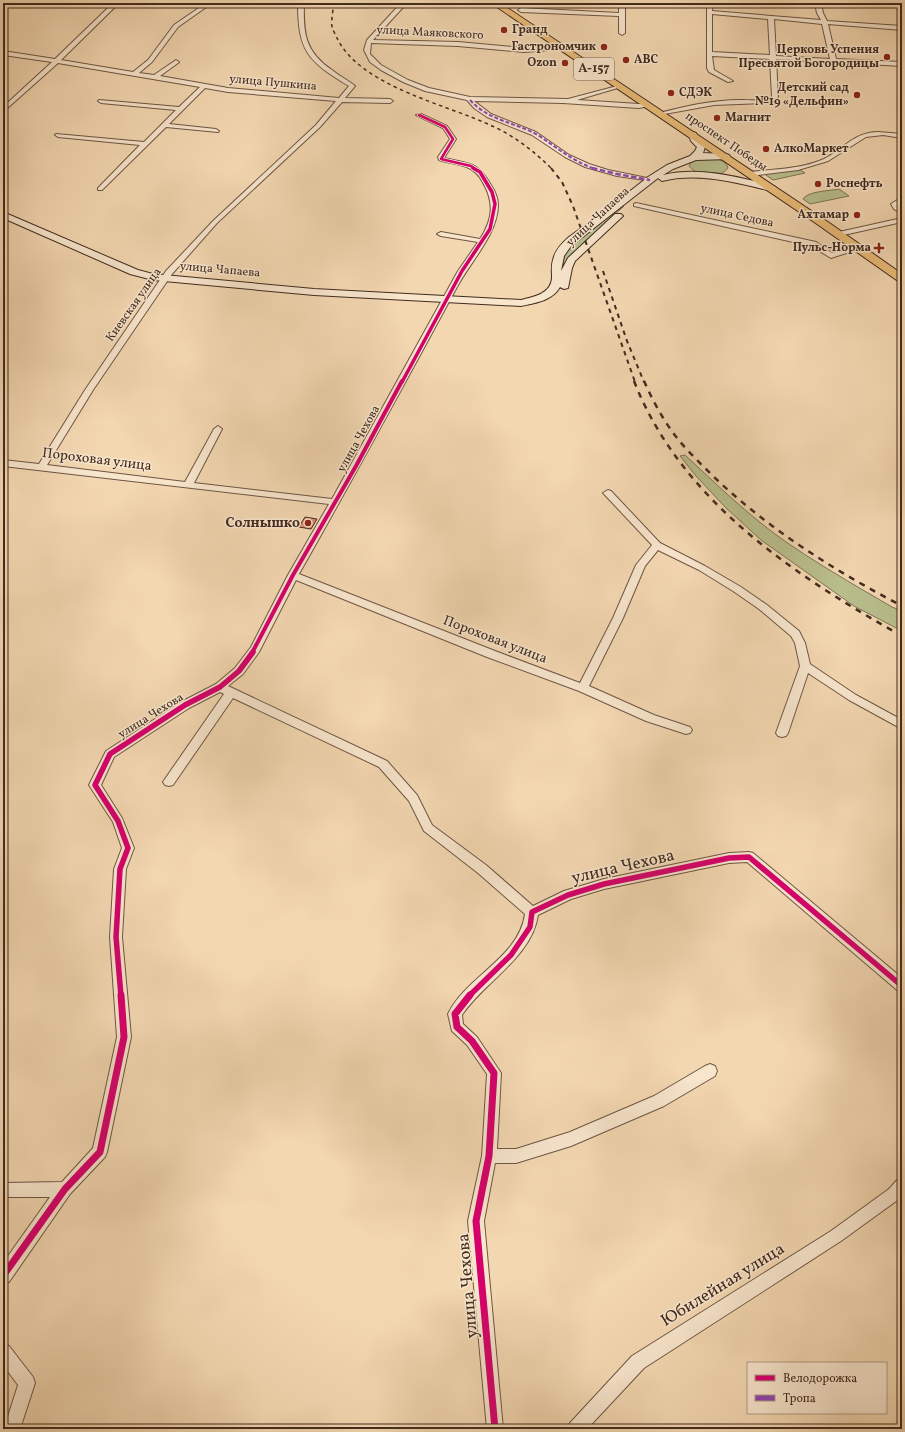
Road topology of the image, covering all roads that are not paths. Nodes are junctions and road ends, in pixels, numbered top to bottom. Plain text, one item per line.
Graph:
1 (116, 3) edge
2 (209, 3) edge
3 (302, 3) edge
4 (404, 3) edge
5 (495, 3) edge
6 (622, 3) edge
7 (710, 3) edge
8 (818, 3) edge
9 (837, 3) edge
10 (902, 5) edge
11 (522, 10) dead end
12 (710, 12) junction
13 (622, 14) junction
14 (770, 17) junction
15 (825, 23) junction
16 (902, 28) edge
17 (622, 33) dead end
18 (369, 41) junction
19 (561, 47) junction
20 (3, 53) edge
21 (710, 54) junction
22 (772, 57) junction
23 (834, 60) junction
24 (57, 61) junction
25 (176, 62) dead end
26 (902, 64) edge
27 (134, 74) junction
28 (155, 77) junction
29 (730, 81) dead end
30 (204, 86) junction
31 (619, 86) junction
32 (340, 100) junction
33 (470, 100) junction
34 (101, 101) dead end
35 (390, 101) dead end
36 (565, 101) junction
37 (647, 105) junction
38 (180, 109) junction
39 (3, 110) edge
40 (661, 114) junction
41 (419, 115) dead end
42 (164, 125) junction
43 (216, 131) dead end
44 (58, 135) dead end
45 (693, 135) junction
46 (902, 136) edge
47 (145, 144) junction
48 (726, 157) junction
49 (693, 158) junction
50 (684, 162) junction
51 (735, 164) junction
52 (751, 174) junction
53 (692, 175) junction
54 (716, 178) junction
55 (650, 180) junction
56 (100, 188) dead end
57 (771, 188) junction
58 (902, 199) edge
59 (636, 205) dead end
60 (902, 212) edge
61 (3, 215) edge
62 (902, 220) edge
63 (441, 234) dead end
64 (839, 234) junction
65 (482, 241) junction
66 (858, 248) junction
67 (165, 278) junction
68 (902, 278) edge
69 (447, 299) junction
70 (218, 429) dead end
71 (3, 462) edge
72 (41, 468) junction
73 (188, 485) junction
74 (608, 493) dead end
75 (335, 502) junction
76 (656, 545) junction
77 (293, 576) junction
78 (804, 666) junction
79 (220, 687) junction
80 (583, 688) junction
81 (231, 692) junction
82 (902, 725) edge
83 (686, 730) dead end
84 (782, 733) dead end
85 (169, 782) dead end
86 (532, 912) junction
87 (902, 986) edge
88 (710, 1071) dead end
89 (489, 1156) junction
90 (902, 1185) edge
91 (64, 1189) junction
92 (3, 1190) edge
93 (3, 1276) edge
94 (3, 1352) edge
95 (12, 1429) edge
96 (495, 1429) edge
97 (576, 1429) edge

1 - 24 street
2 - 27 street
3 - 32 street, Киевская улица
4 - 18 street
5 - 19 main road, проспект Победы / А-157
6 - 13 street
7 - 12 street
8 - 15 street
9 - 10 street
11 - 13 street
12 - 14 street
12 - 21 street
13 - 17 street
14 - 15 street
14 - 22 street
15 - 16 street
15 - 23 street
18 - 19 street, улица Маяковского
18 - 33 street
19 - 31 main road, проспект Победы / А-157
20 - 24 street, улица Пушкина
21 - 22 street
21 - 29 street
22 - 23 street
22 - 40 street
23 - 26 street
24 - 27 street, улица Пушкина
24 - 39 street
25 - 28 street
27 - 28 street, улица Пушкина
28 - 30 street, улица Пушкина
30 - 32 street, улица Пушкина
30 - 38 street
31 - 36 street
31 - 37 main road, проспект Победы / А-157
32 - 35 street, улица Пушкина
32 - 67 street, Киевская улица
33 - 36 street
33 - 55 street
34 - 38 street
36 - 37 street
37 - 40 main road, проспект Победы / А-157
38 - 42 street
40 - 45 main road, проспект Победы / А-157
41 - 65 street, улица Чехова
42 - 43 street
42 - 47 street
44 - 47 street
45 - 48 main road, проспект Победы / А-157
45 - 49 main road
46 - 52 street
47 - 56 street
48 - 49 main road, улица Чапаева
48 - 51 main road, проспект Победы / А-157
49 - 50 main road, улица Чапаева
50 - 53 main road
50 - 55 main road, улица Чапаева
51 - 52 main road, проспект Победы / А-157
51 - 54 main road
52 - 57 main road, проспект Победы / А-157
53 - 54 main road, улица Чапаева
53 - 69 main road, улица Чапаева
54 - 57 main road, улица Чапаева
55 - 69 main road, улица Чапаева
57 - 64 main road, проспект Победы / А-157
58 - 60 street
59 - 66 street, улица Седова
61 - 67 main road, улица Чапаева
62 - 64 street
63 - 65 street
64 - 66 main road, проспект Победы / А-157
65 - 69 street, улица Чехова
66 - 68 main road, проспект Победы / А-157
67 - 69 main road, улица Чапаева
67 - 72 street, Киевская улица
69 - 75 street, улица Чехова
70 - 73 street
71 - 72 street, Пороховая улица
72 - 73 street, Пороховая улица
73 - 75 street, Пороховая улица
74 - 76 street
75 - 77 street, улица Чехова
76 - 78 street
76 - 80 street
77 - 79 street, улица Чехова
77 - 80 street, Пороховая улица
78 - 82 street
78 - 84 street
79 - 81 street
79 - 91 street, улица Чехова
80 - 83 street, Пороховая улица
81 - 85 street
81 - 86 street
86 - 87 street, улица Чехова
86 - 89 street, улица Чехова
88 - 89 street
89 - 96 street, улица Чехова
90 - 97 street, Юбилейная улица
91 - 92 street
91 - 93 street
94 - 95 street

